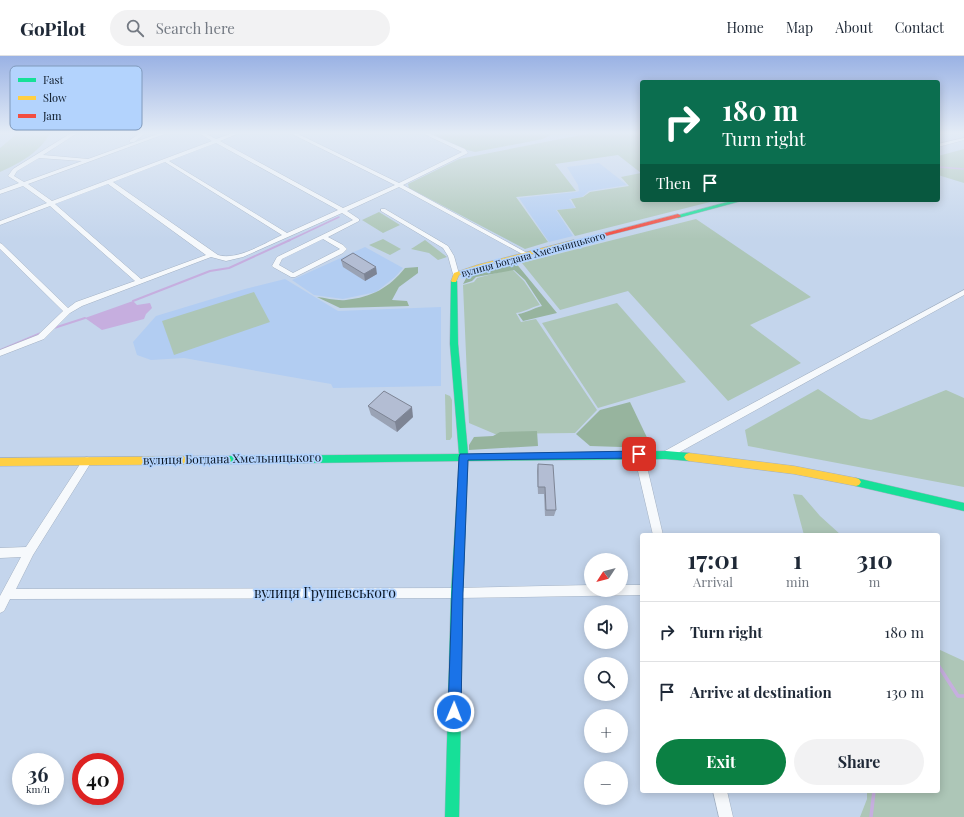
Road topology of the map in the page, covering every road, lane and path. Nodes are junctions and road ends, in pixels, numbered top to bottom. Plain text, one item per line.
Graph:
1 (20, 168) edge
2 (69, 168) edge
3 (145, 168) edge
4 (177, 168) edge
5 (264, 168) edge
6 (363, 168) edge
7 (435, 168) edge
8 (108, 181) junction
9 (24, 184) junction
10 (399, 185) junction
11 (0, 192) edge
12 (734, 202) edge
13 (50, 203) junction
14 (342, 210) junction
15 (383, 210) dead end
16 (0, 223) edge
17 (286, 235) junction
18 (324, 237) junction
19 (0, 245) edge
20 (526, 254) junction
21 (211, 255) junction
22 (456, 274) junction
23 (139, 281) junction
24 (964, 292) edge
25 (67, 311) junction
26 (0, 353) edge
27 (639, 454) junction
28 (666, 455) junction
29 (464, 457) junction
30 (87, 461) junction
31 (0, 462) edge
32 (964, 507) edge
33 (658, 533) edge
34 (29, 552) junction
35 (0, 554) edge
36 (640, 590) edge
37 (457, 593) junction
38 (7, 594) junction
39 (0, 607) edge
40 (720, 793) edge
41 (452, 817) edge
42 (726, 817) edge

1 - 9 street
2 - 9 street
3 - 8 street
4 - 17 street
5 - 14 street
6 - 10 street
7 - 10 street
8 - 13 street
8 - 21 street
9 - 11 street
9 - 13 street
10 - 14 street
10 - 20 street
12 - 20 street, вулиця Богдана Хмельницького
13 - 16 street
13 - 23 street
14 - 17 street
14 - 18 street
15 - 22 street
17 - 21 street
18 - 18 street
19 - 25 street
20 - 22 street, вулиця Богдана Хмельницького
21 - 23 street
22 - 29 street, вулиця Богдана Хмельницького
23 - 25 street
24 - 28 street
25 - 26 street
27 - 28 street, вулиця Богдана Хмельницького
27 - 29 street, вулиця Богдана Хмельницького
27 - 33 street
28 - 32 street, вулиця Богдана Хмельницького
29 - 30 street, вулиця Богдана Хмельницького
29 - 37 street
30 - 31 street, вулиця Богдана Хмельницького
30 - 34 street
34 - 35 street
34 - 38 street
36 - 37 street, вулиця Грушевського
37 - 38 street, вулиця Грушевського
37 - 41 street
38 - 39 street
40 - 42 street

